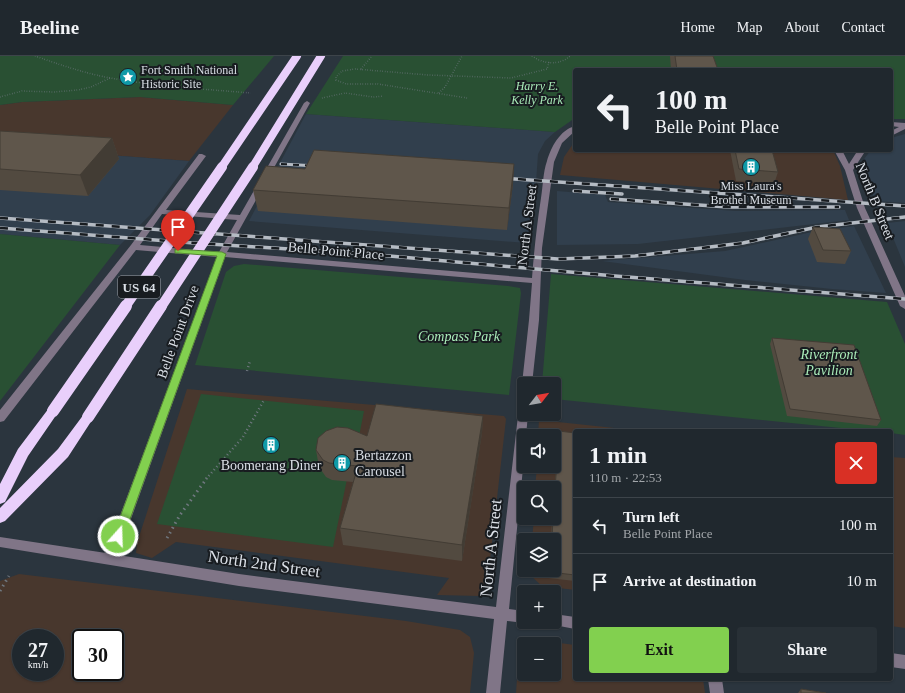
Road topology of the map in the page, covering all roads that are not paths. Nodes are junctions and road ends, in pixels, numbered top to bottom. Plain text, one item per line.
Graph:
1 (297, 56) edge
2 (321, 56) edge
3 (308, 104) dead end
4 (893, 124) edge
5 (905, 126) edge
6 (573, 129) edge
7 (893, 133) edge
8 (839, 152) edge
9 (855, 152) edge
10 (861, 152) edge
11 (202, 156) dead end
12 (857, 158) junction
13 (850, 170) junction
14 (161, 212) junction
15 (243, 218) junction
16 (134, 247) junction
17 (222, 254) junction
18 (536, 281) junction
19 (905, 306) edge
20 (528, 377) edge
21 (0, 418) edge
22 (523, 421) edge
23 (0, 498) edge
24 (0, 518) edge
25 (0, 542) edge
26 (110, 559) junction
27 (501, 614) junction
28 (517, 616) edge
29 (561, 621) edge
30 (573, 623) edge
31 (893, 660) edge
32 (905, 662) edge
33 (716, 681) edge
34 (493, 693) edge
35 (717, 693) edge

1 - 23 highway, US 64, bridge
2 - 24 highway, US 64, bridge
3 - 15 street, Belle Point Drive
4 - 5 street
5 - 7 street
6 - 18 street, North A Street
8 - 13 street, North B Street
9 - 12 street, North B Street
10 - 12 street
11 - 14 street
12 - 13 street
13 - 19 street, North B Street
14 - 15 street
14 - 16 street
15 - 17 street, Belle Point Drive
16 - 17 street, Belle Point Place
16 - 21 street
17 - 18 street, Belle Point Place
17 - 26 street, Belle Point Drive
18 - 20 street, North A Street
22 - 27 street, North A Street
25 - 26 street, North 2nd Street
26 - 27 street, North 2nd Street
27 - 28 street, North 2nd Street
27 - 34 street, North A Street
29 - 30 street
31 - 32 street
33 - 35 street

